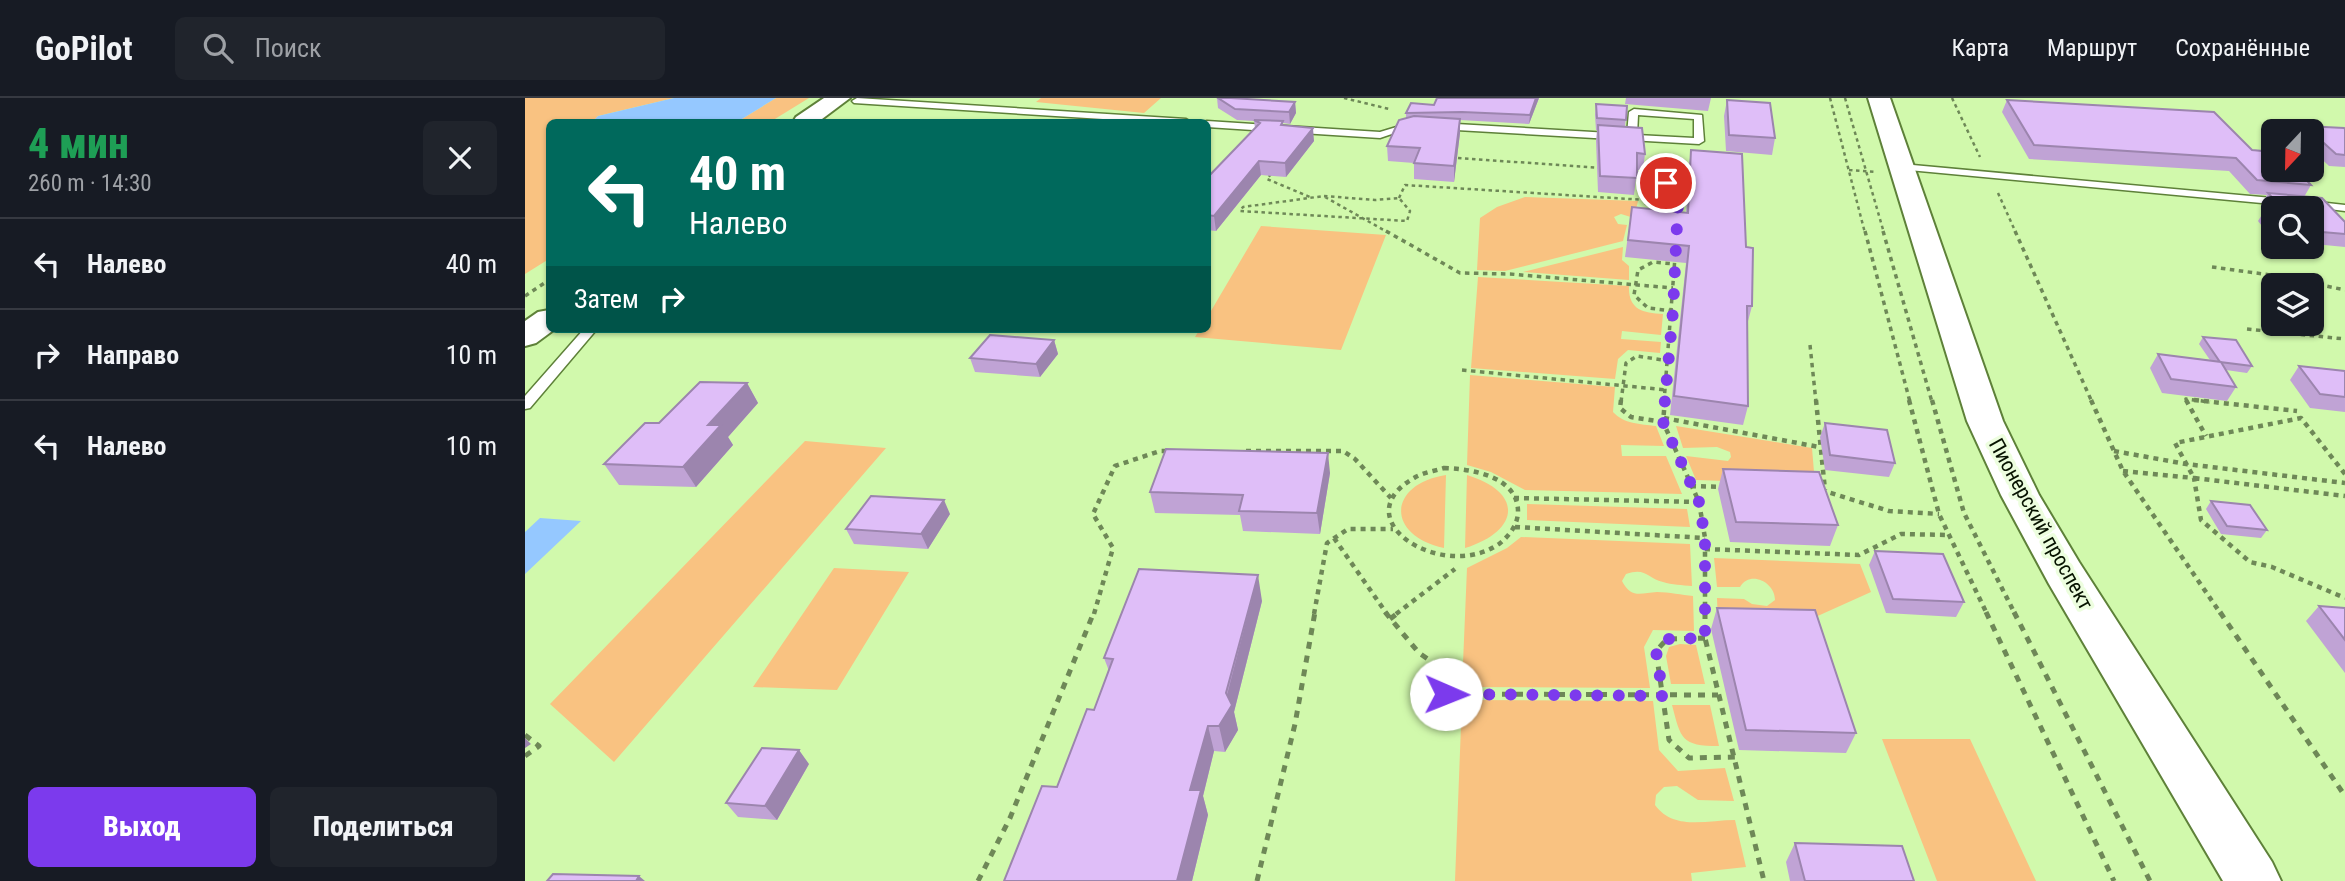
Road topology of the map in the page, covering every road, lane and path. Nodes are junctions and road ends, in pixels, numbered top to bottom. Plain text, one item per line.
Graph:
1 (1344, 98) edge
2 (1830, 98) edge
3 (1845, 98) edge
4 (1879, 98) edge
5 (1952, 98) edge
6 (853, 99) edge
7 (1389, 109) dead end
8 (810, 119) edge
9 (831, 119) edge
10 (1143, 119) edge
11 (1211, 124) edge
12 (1632, 136) junction
13 (1458, 158) edge
14 (1902, 167) junction
15 (1275, 168) edge
16 (1606, 168) edge
17 (1619, 169) edge
18 (1989, 174) junction
19 (1666, 183) junction
20 (1324, 196) junction
21 (1311, 198) junction
22 (1399, 198) junction
23 (1645, 198) junction
24 (1678, 202) junction
25 (2345, 208) edge
26 (1655, 217) edge
27 (1368, 219) junction
28 (1677, 221) edge
29 (1675, 254) edge
30 (1674, 264) junction
31 (2213, 267) dead end
32 (546, 282) edge
33 (1636, 284) junction
34 (1673, 288) junction
35 (2345, 292) edge
36 (525, 296) edge
37 (546, 299) edge
38 (1673, 311) junction
39 (525, 313) edge
40 (546, 321) edge
41 (2247, 329) dead end
42 (588, 333) edge
43 (525, 336) edge
44 (2345, 339) edge
45 (1809, 345) dead end
46 (1669, 360) junction
47 (1462, 370) dead end
48 (1622, 385) junction
49 (1667, 390) junction
50 (525, 405) edge
51 (2297, 411) dead end
52 (1663, 420) junction
53 (2206, 436) junction
54 (1819, 447) junction
55 (1174, 451) edge
56 (1243, 451) edge
57 (2113, 451) junction
58 (2186, 464) junction
59 (2123, 471) junction
60 (2345, 474) edge
61 (2194, 478) junction
62 (2345, 483) edge
63 (1691, 486) junction
64 (1731, 487) edge
65 (1812, 490) edge
66 (1825, 490) junction
67 (2345, 496) edge
68 (1391, 498) junction
69 (1514, 498) junction
70 (1699, 502) junction
71 (1939, 514) junction
72 (1514, 527) junction
73 (1393, 529) junction
74 (1948, 535) junction
75 (1334, 538) junction
76 (1705, 538) junction
77 (1705, 549) junction
78 (1455, 569) dead end
79 (2345, 598) edge
80 (1391, 619) junction
81 (1705, 638) junction
82 (1450, 674) dead end
83 (1446, 694) dead end
84 (1718, 695) junction
85 (1663, 696) junction
86 (525, 735) edge
87 (525, 756) edge
88 (1735, 757) junction
89 (2345, 796) edge
90 (978, 881) edge
91 (1257, 881) edge
92 (1764, 881) edge
93 (2114, 881) edge
94 (2150, 881) edge
95 (2253, 881) edge

1 - 7 path
2 - 71 path
3 - 94 path
4 - 14 street, Пионерский проспект
5 - 18 path
6 - 8 street
6 - 9 street
6 - 10 lane
11 - 12 lane
12 - 12 lane
13 - 16 path
14 - 18 lane
14 - 95 street, Пионерский проспект
15 - 21 path
17 - 19 path
18 - 25 lane
18 - 57 path
19 - 23 path
19 - 24 path
20 - 21 path
20 - 22 path
20 - 27 path
21 - 27 path
22 - 23 path
22 - 27 path
23 - 24 path
23 - 26 path
24 - 28 path
27 - 33 path
29 - 30 path
30 - 33 path
30 - 34 path
31 - 35 path
32 - 36 path
33 - 34 path
33 - 38 path
34 - 38 path
37 - 39 street
38 - 46 path
40 - 43 street
41 - 44 path
42 - 50 lane
45 - 54 path
46 - 48 path
46 - 49 path
47 - 48 path
48 - 49 path
48 - 52 path
49 - 52 path
51 - 53 path
52 - 54 path
52 - 63 path
53 - 58 path
53 - 60 path
54 - 66 path
55 - 90 path
56 - 68 path
57 - 58 path
57 - 59 path
58 - 61 path
58 - 62 path
59 - 61 path
59 - 89 path
61 - 67 path
61 - 79 path
63 - 64 path
63 - 70 path
65 - 66 path
66 - 71 path
68 - 69 path
68 - 73 path
69 - 70 path
69 - 72 path
70 - 76 path
71 - 74 path
72 - 73 path
72 - 76 path
73 - 75 path
74 - 77 path
74 - 93 path
75 - 80 path
75 - 91 path
76 - 77 path
77 - 81 path
78 - 80 path
80 - 82 path
81 - 84 path
81 - 85 path
83 - 85 path
84 - 85 path
84 - 88 path
85 - 88 path
86 - 87 path
88 - 92 path

